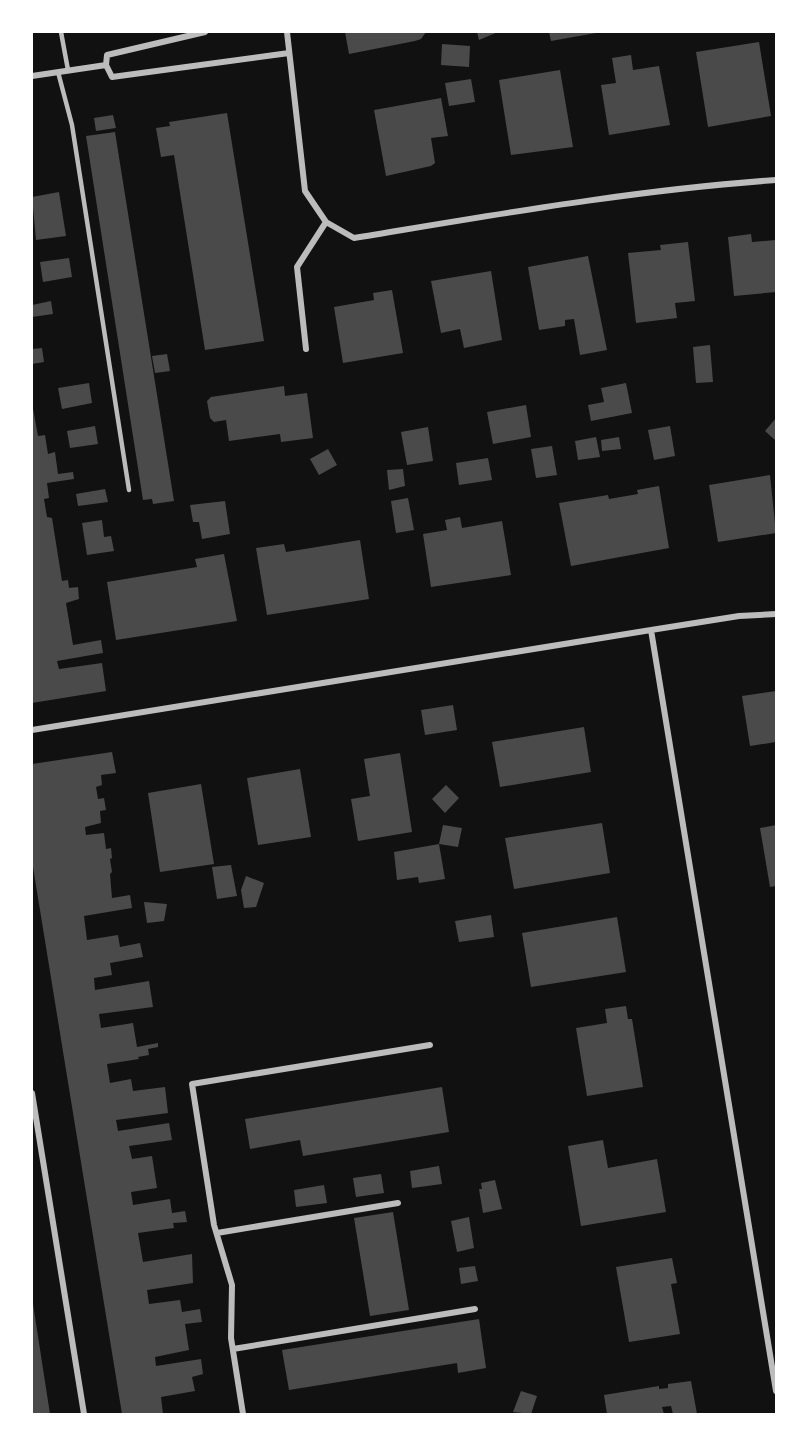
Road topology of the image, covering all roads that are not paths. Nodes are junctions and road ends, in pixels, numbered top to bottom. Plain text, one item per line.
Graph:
1 (61, 32) edge
2 (205, 32) edge
3 (287, 32) edge
4 (289, 53) junction
5 (106, 65) junction
6 (68, 70) junction
7 (58, 72) junction
8 (32, 76) edge
9 (777, 180) edge
10 (326, 222) junction
11 (306, 349) dead end
12 (129, 490) dead end
13 (777, 614) edge
14 (651, 630) junction
15 (32, 730) edge
16 (430, 1045) dead end
17 (32, 1093) edge
18 (398, 1203) dead end
19 (217, 1233) junction
20 (475, 1309) dead end
21 (233, 1349) junction
22 (777, 1391) edge
23 (84, 1414) edge
24 (243, 1414) edge

1 - 6 lane
2 - 5 street
3 - 4 street
4 - 5 street
4 - 10 street
5 - 6 street
6 - 7 street
7 - 8 street
7 - 12 lane
9 - 10 street
10 - 11 street
13 - 14 street
14 - 15 street
14 - 22 street
16 - 19 street
17 - 23 street
18 - 19 street
19 - 21 street
20 - 21 street
21 - 24 street

